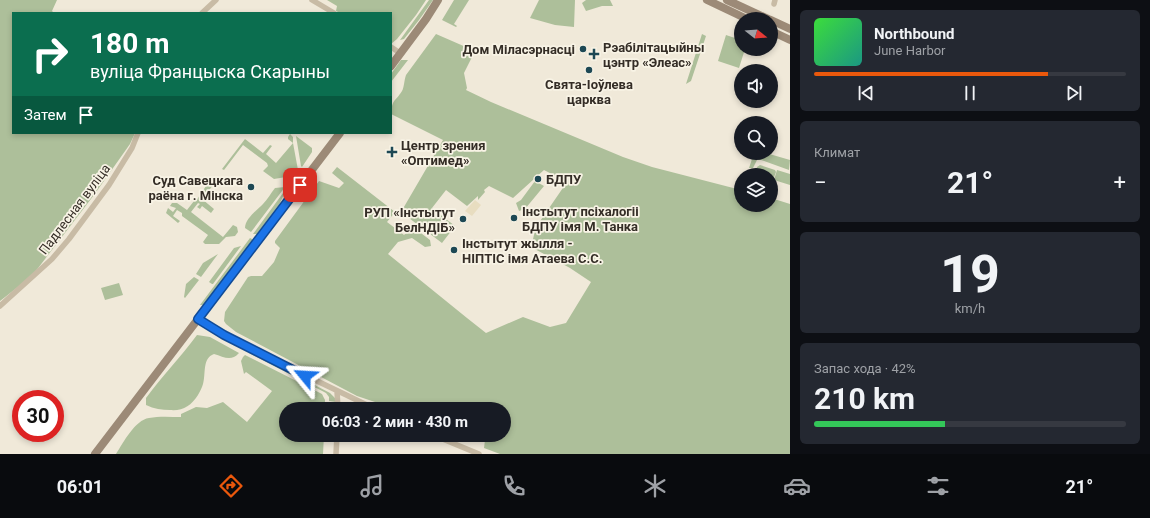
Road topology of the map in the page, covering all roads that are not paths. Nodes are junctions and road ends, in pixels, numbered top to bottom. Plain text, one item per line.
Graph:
1 (216, 0) edge
2 (312, 0) edge
3 (438, 0) edge
4 (707, 0) edge
5 (727, 0) edge
6 (203, 12) edge
7 (332, 12) edge
8 (753, 12) edge
9 (734, 13) edge
10 (778, 24) edge
11 (790, 30) edge
12 (778, 34) edge
13 (790, 40) edge
14 (392, 48) edge
15 (400, 54) junction
16 (392, 65) edge
17 (138, 134) edge
18 (339, 134) edge
19 (0, 306) edge
20 (198, 319) junction
21 (337, 391) junction
22 (338, 402) edge
23 (360, 402) edge
24 (337, 442) edge
25 (450, 442) edge
26 (95, 454) edge
27 (336, 454) edge
28 (479, 454) edge

1 - 6 street
2 - 7 street
3 - 15 main road
4 - 9 main road
5 - 8 main road
10 - 11 main road
12 - 13 main road
14 - 15 street
15 - 16 main road
17 - 19 street, Падлесная вуліца
18 - 20 main road
20 - 21 street
20 - 26 main road
21 - 22 street
21 - 23 street
24 - 27 street
25 - 28 street

